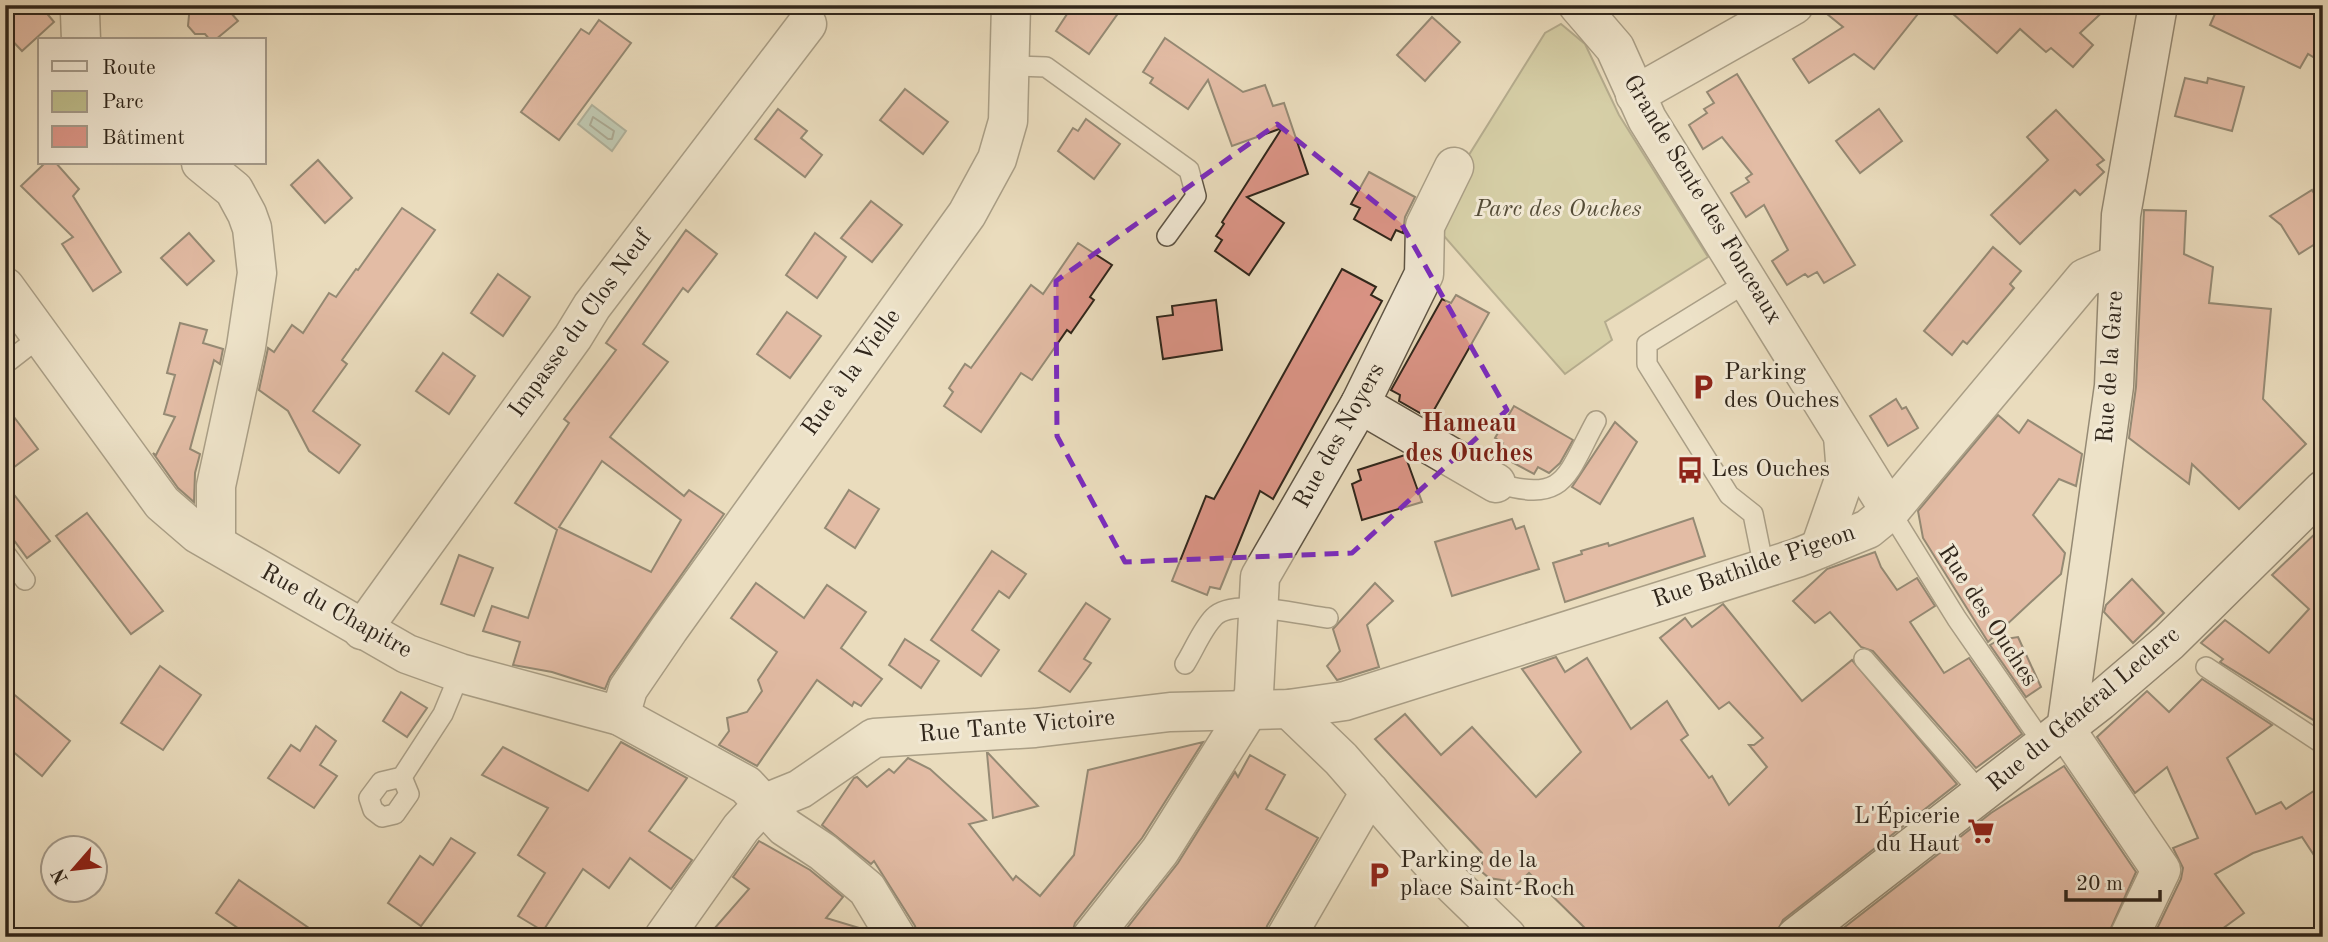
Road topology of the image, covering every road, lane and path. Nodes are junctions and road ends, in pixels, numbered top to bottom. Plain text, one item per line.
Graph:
1 (1011, 5) edge
2 (1578, 5) edge
3 (1794, 5) edge
4 (2158, 5) edge
5 (807, 23) dead end
6 (1012, 66) junction
7 (1635, 95) junction
8 (202, 164) edge
9 (1454, 167) dead end
10 (1167, 236) dead end
11 (2118, 264) junction
12 (1749, 281) junction
13 (5, 287) edge
14 (41, 336) junction
15 (5, 364) edge
16 (1360, 404) junction
17 (1596, 421) dead end
18 (1843, 436) junction
19 (1496, 483) joint
20 (2323, 490) edge
21 (1890, 511) junction
22 (216, 544) junction
23 (1820, 548) junction
24 (5, 553) edge
25 (1764, 568) junction
26 (25, 580) dead end
27 (1256, 608) junction
28 (1328, 618) dead end
29 (362, 630) junction
30 (1864, 659) dead end
31 (1185, 664) dead end
32 (2206, 667) dead end
33 (460, 673) junction
34 (1289, 709) junction
35 (1248, 711) junction
36 (620, 716) junction
37 (2055, 738) junction
38 (2323, 744) edge
39 (402, 777) dead end
40 (1370, 792) junction
41 (1982, 794) junction
42 (763, 804) junction
43 (664, 937) edge
44 (896, 937) edge
45 (1092, 937) edge
46 (1286, 937) edge
47 (1507, 937) edge
48 (1796, 937) edge
49 (2129, 937) edge

1 - 6 street, Rue à la Vielle
2 - 7 street, Grande Sente des Fonceaux
3 - 7 street
4 - 11 street, Rue de la Gare
5 - 29 street, Impasse du Clos Neuf
6 - 10 lane
6 - 36 street, Rue à la Vielle
7 - 12 street, Grande Sente des Fonceaux
8 - 22 street
9 - 16 street, Rue des Noyers
11 - 21 street, Rue Bathilde Pigeon
11 - 37 street, Rue de la Gare
12 - 18 street, Grande Sente des Fonceaux
12 - 25 lane
13 - 14 street, Rue du Chapitre
14 - 15 lane
14 - 22 street, Rue du Chapitre
16 - 19 street
16 - 27 street, Rue des Noyers
17 - 19 lane
18 - 21 street, Grande Sente des Fonceaux
18 - 23 street, Grande Sente des Fonceaux
20 - 37 street, Rue du Général Leclerc
21 - 23 street, Rue Bathilde Pigeon
21 - 37 lane, Rue des Ouches
22 - 29 street, Rue du Chapitre
23 - 25 street, Rue Bathilde Pigeon
24 - 26 lane
25 - 34 street, Rue Bathilde Pigeon
27 - 28 lane
27 - 31 lane
27 - 35 street, Rue des Noyers
29 - 33 street, Rue du Chapitre
30 - 41 lane
32 - 38 lane
33 - 36 street, Rue du Chapitre
33 - 39 lane
34 - 35 street, Rue Tante Victoire
34 - 40 street
35 - 42 street, Rue Tante Victoire
35 - 45 street
36 - 42 street, Rue du Chapitre
37 - 41 street, Rue du Général Leclerc
37 - 49 street
40 - 46 street
40 - 47 street
41 - 48 street, Rue du Général Leclerc
42 - 43 street
42 - 44 street, Rue du Chapitre

